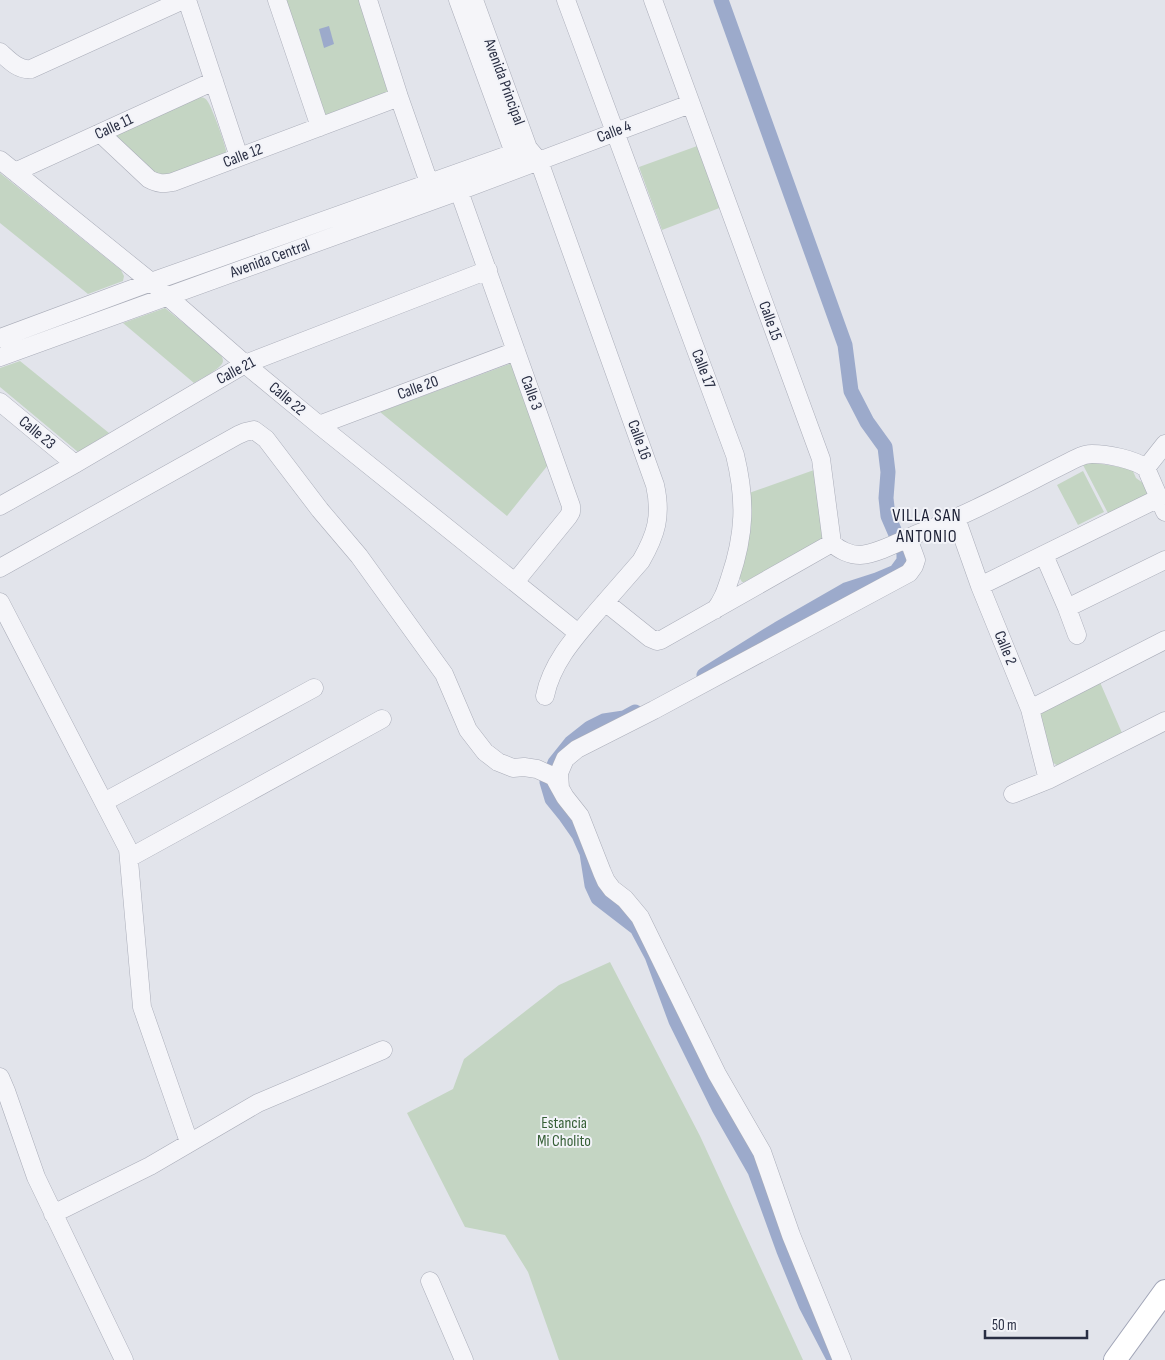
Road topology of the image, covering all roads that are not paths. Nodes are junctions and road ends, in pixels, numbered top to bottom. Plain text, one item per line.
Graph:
1 (185, 0) edge
2 (277, 0) edge
3 (368, 0) edge
4 (458, 0) edge
5 (474, 0) edge
6 (566, 0) edge
7 (653, 0) edge
8 (0, 52) edge
9 (214, 81) junction
10 (399, 98) junction
11 (690, 104) junction
12 (320, 127) junction
13 (614, 132) junction
14 (100, 134) junction
15 (527, 154) junction
16 (239, 157) junction
17 (0, 160) edge
18 (15, 172) junction
19 (460, 190) junction
20 (432, 191) junction
21 (488, 270) junction
22 (151, 282) junction
23 (168, 296) junction
24 (0, 338) edge
25 (516, 351) junction
26 (0, 357) edge
27 (245, 364) junction
28 (0, 402) edge
29 (319, 425) junction
30 (1165, 444) edge
31 (75, 464) junction
32 (1146, 468) junction
33 (1162, 505) edge
34 (0, 506) edge
35 (956, 518) junction
36 (903, 540) junction
37 (832, 543) junction
38 (1044, 555) junction
39 (1165, 560) edge
40 (0, 568) edge
41 (515, 582) junction
42 (980, 586) junction
43 (0, 602) edge
44 (605, 602) junction
45 (1067, 608) junction
46 (715, 610) junction
47 (578, 633) junction
48 (1078, 635) dead end
49 (1165, 640) edge
50 (314, 688) dead end
51 (545, 696) dead end
52 (1030, 709) junction
53 (382, 719) dead end
54 (1165, 721) edge
55 (554, 780) junction
56 (1048, 780) junction
57 (1013, 794) dead end
58 (104, 802) junction
59 (129, 858) junction
60 (382, 1050) dead end
61 (0, 1077) edge
62 (189, 1142) junction
63 (54, 1214) junction
64 (430, 1281) dead end
65 (1165, 1291) edge
66 (124, 1360) edge
67 (464, 1360) edge
68 (842, 1360) edge
69 (1115, 1360) edge

1 - 8 street
1 - 9 street
2 - 12 street
3 - 10 street
4 - 15 street, Avenida Principal
5 - 15 street, Avenida Principal
6 - 13 street, Calle 17
7 - 11 street, Calle 15
9 - 14 street, Calle 11
9 - 16 street
10 - 12 street, Calle 12
10 - 20 street
11 - 13 street, Calle 4
11 - 37 street, Calle 15
12 - 16 street, Calle 12
13 - 15 street, Calle 4
13 - 46 street, Calle 17
14 - 16 street, Calle 12
14 - 18 street, Calle 11
15 - 19 street, Avenida Central
15 - 20 street, Avenida Central
15 - 44 street, Calle 16
17 - 18 street, Calle 22
18 - 22 street, Calle 22
19 - 20 street, Avenida Central
19 - 21 street, Calle 3
20 - 22 street, Avenida Central
20 - 23 street, Avenida Central
21 - 25 street, Calle 3
21 - 27 street, Calle 21
22 - 23 street, Calle 22
22 - 24 street, Avenida Central
23 - 26 street, Avenida Central
23 - 27 street, Calle 22
25 - 29 street, Calle 20
25 - 41 street, Calle 3
27 - 29 street, Calle 22
27 - 31 street, Calle 21
28 - 31 street, Calle 23
29 - 41 street, Calle 22
30 - 32 street
31 - 34 street, Calle 21
32 - 33 street
32 - 35 street
33 - 38 street
35 - 36 street
35 - 42 street, Calle 2
36 - 37 street
36 - 55 street
37 - 46 street
38 - 42 street
38 - 45 street
39 - 45 street
40 - 55 street
41 - 47 street, Calle 22
42 - 52 street, Calle 2
43 - 58 street
44 - 46 street
44 - 47 street, Calle 16
45 - 48 street
47 - 51 street, Calle 16
49 - 52 street
50 - 58 street
52 - 56 street, Calle 2
53 - 59 street
54 - 56 street
55 - 68 street
56 - 57 street
58 - 59 street
59 - 62 street
60 - 62 street
61 - 63 street
62 - 63 street
63 - 66 street
64 - 67 street
65 - 69 main road

